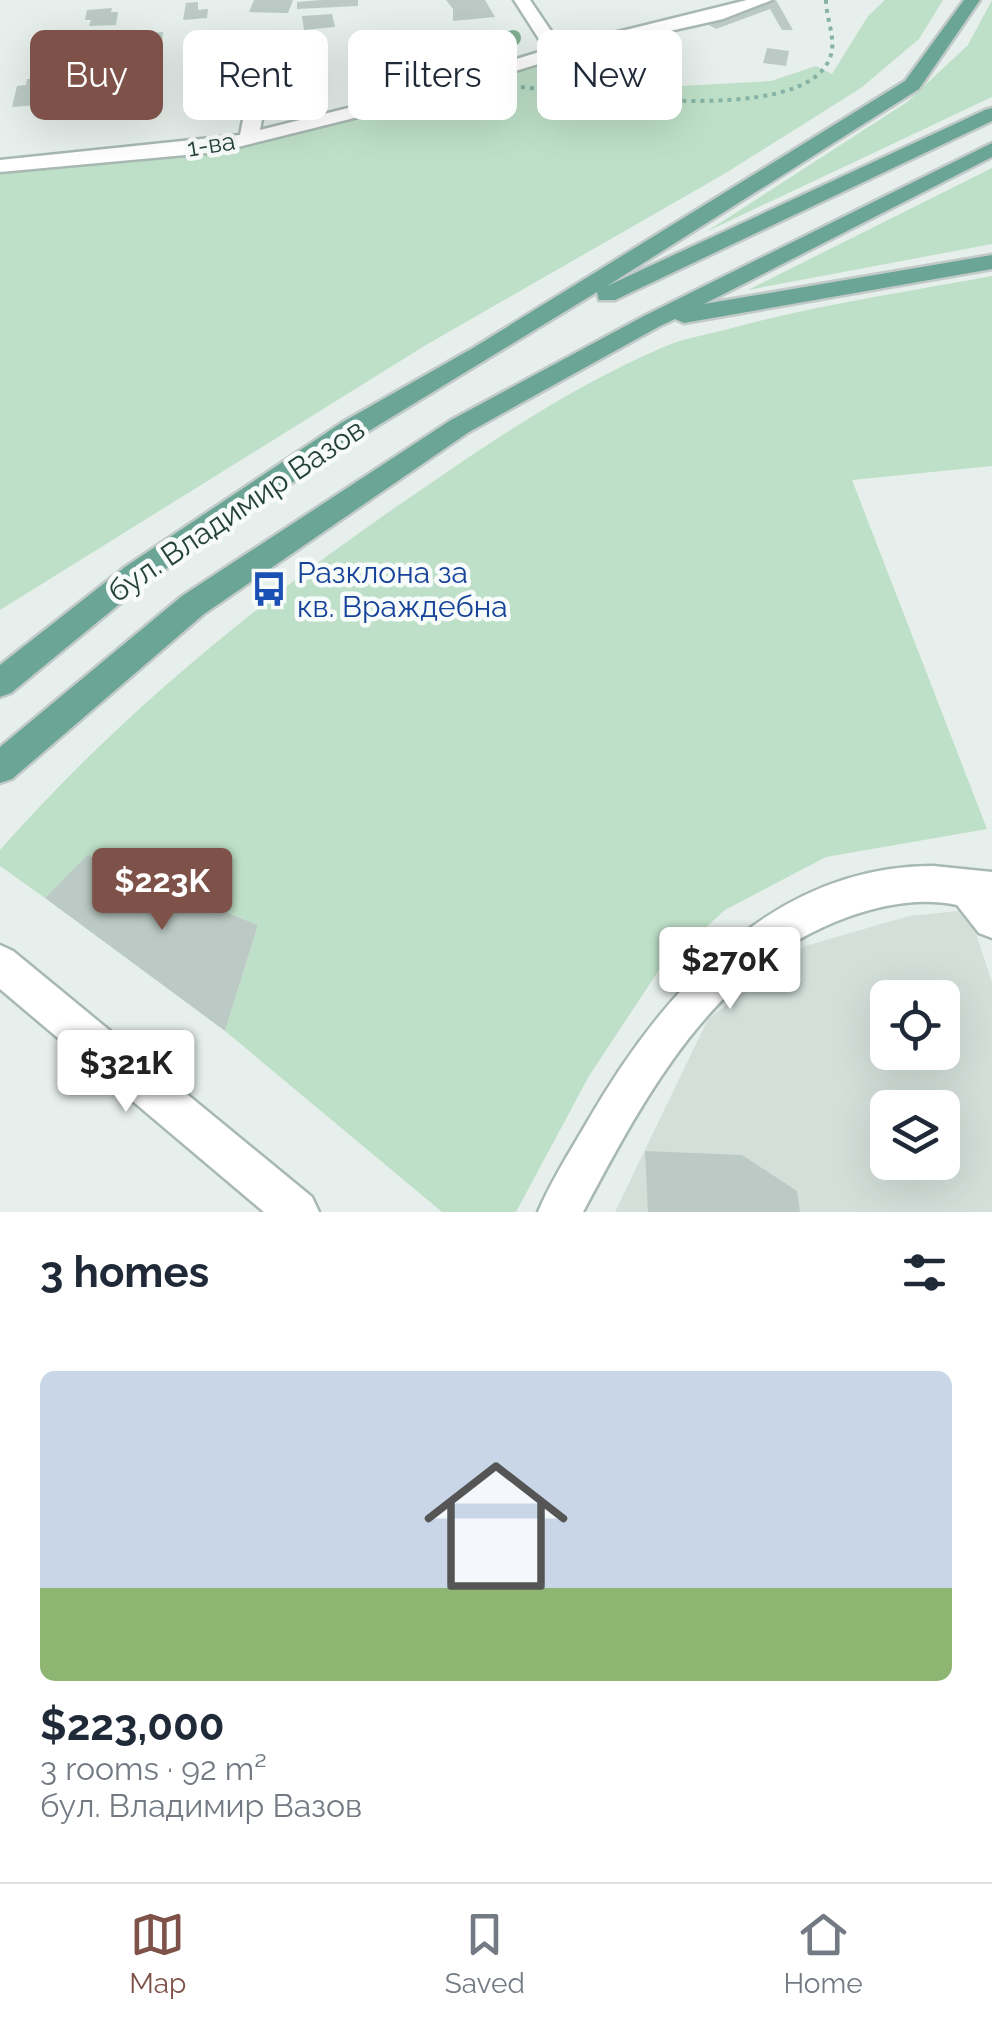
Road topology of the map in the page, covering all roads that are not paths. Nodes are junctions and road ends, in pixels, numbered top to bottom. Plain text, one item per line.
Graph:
1 (522, 0) edge
2 (764, 0) edge
3 (972, 0) edge
4 (541, 30) edge
5 (646, 30) edge
6 (537, 59) edge
7 (992, 114) edge
8 (252, 120) edge
9 (249, 138) junction
10 (992, 149) edge
11 (0, 166) edge
12 (992, 262) edge
13 (652, 321) junction
14 (482, 354) junction
15 (0, 682) edge
16 (0, 768) edge
17 (985, 901) edge
18 (0, 964) edge
19 (297, 1212) edge
20 (560, 1212) edge

1 - 4 street
2 - 5 street, 1-ва
3 - 14 main road
6 - 9 street, 1-ва
7 - 14 main road
8 - 9 street
9 - 11 street, 1-ва
10 - 13 main road, бул. Владимир Вазов
12 - 13 main road
13 - 16 main road, бул. Владимир Вазов
14 - 15 main road, бул. Владимир Вазов
17 - 20 street
18 - 19 street

